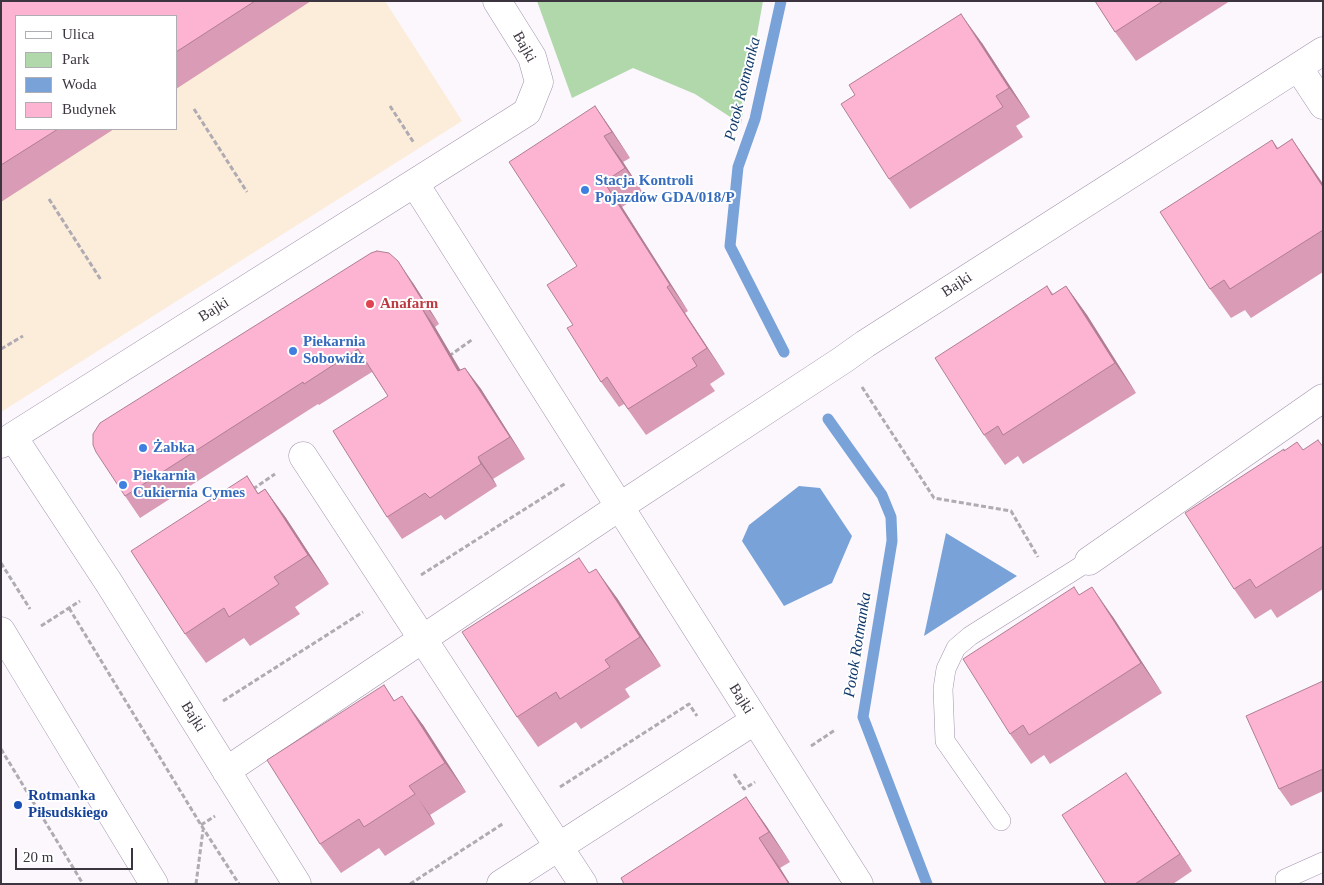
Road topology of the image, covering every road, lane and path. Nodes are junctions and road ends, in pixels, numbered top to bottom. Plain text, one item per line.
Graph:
1 (497, 1) edge
2 (1323, 50) edge
3 (1298, 67) junction
4 (390, 106) dead end
5 (1323, 106) edge
6 (194, 109) dead end
7 (413, 142) dead end
8 (415, 184) junction
9 (247, 192) dead end
10 (49, 199) dead end
11 (101, 280) dead end
12 (23, 336) dead end
13 (1, 349) edge
14 (844, 359) junction
15 (1323, 398) edge
16 (7, 440) edge
17 (303, 456) dead end
18 (619, 507) junction
19 (1089, 561) joint
20 (1053, 583) junction
21 (41, 626) dead end
22 (1, 631) edge
23 (422, 638) junction
24 (754, 721) junction
25 (1, 749) edge
26 (226, 770) junction
27 (1001, 821) dead end
28 (203, 828) junction
29 (559, 847) junction
30 (1323, 862) edge
31 (1285, 879) dead end
32 (83, 884) edge
33 (154, 884) edge
34 (196, 884) edge
35 (239, 884) edge
36 (298, 884) edge
37 (501, 884) edge
38 (583, 884) edge
39 (859, 884) edge

1 - 8 street, Bajki
2 - 3 street, Bajki
3 - 5 street
3 - 14 street, Bajki
4 - 7 path
6 - 9 path
8 - 16 street, Bajki
8 - 18 street, Bajki
10 - 11 path
12 - 13 path
14 - 18 street, Bajki
14 - 20 path
15 - 19 street
16 - 26 street, Bajki
17 - 23 street
18 - 23 street, Bajki
18 - 24 street, Bajki
19 - 20 lane
20 - 27 lane
21 - 28 path
22 - 33 street
23 - 26 street, Bajki
23 - 29 street
24 - 29 street, Bajki
24 - 39 street
25 - 32 path
26 - 36 street, Bajki
28 - 34 path
28 - 35 path
29 - 37 street, Bajki
29 - 38 street
30 - 31 lane

